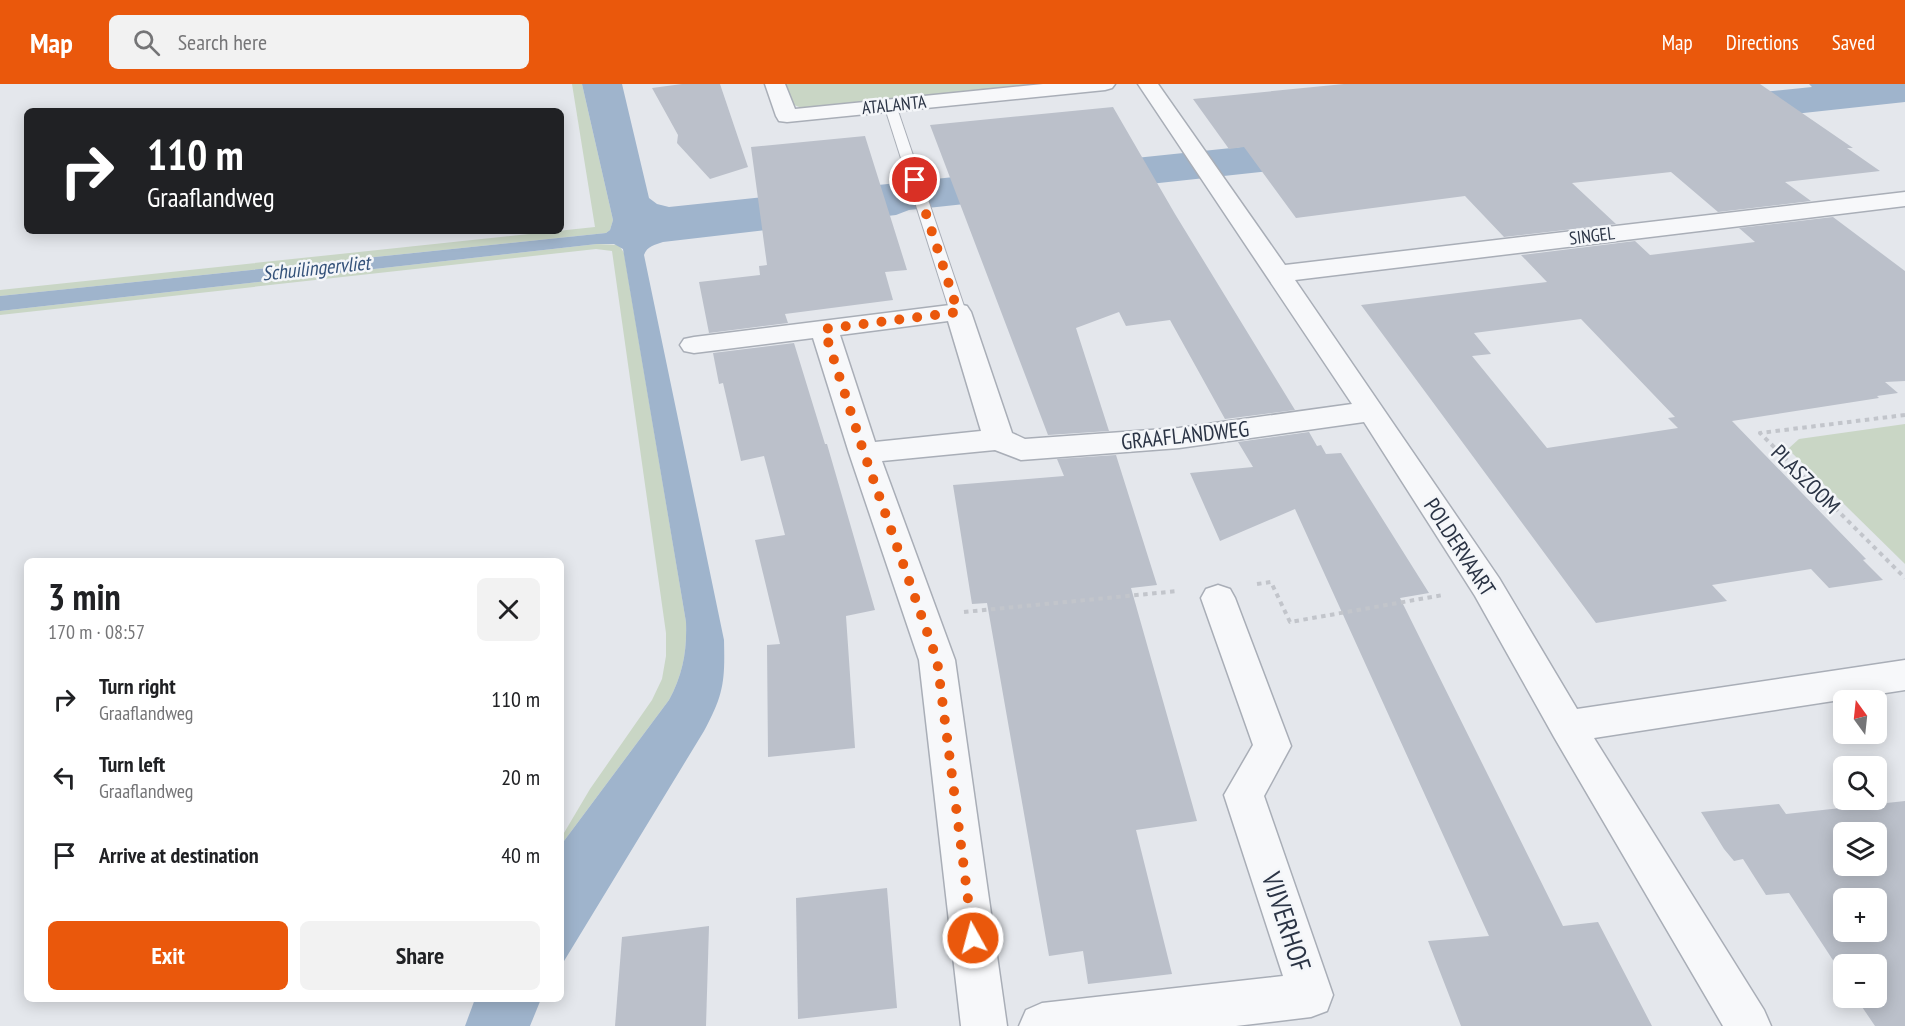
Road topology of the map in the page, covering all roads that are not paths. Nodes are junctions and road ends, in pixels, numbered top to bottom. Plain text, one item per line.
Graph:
1 (775, 84) edge
2 (1105, 84) edge
3 (1148, 84) edge
4 (890, 105) junction
5 (1893, 201) edge
6 (1905, 219) edge
7 (1278, 274) junction
8 (958, 312) junction
9 (824, 329) junction
10 (694, 345) dead end
11 (1372, 411) junction
12 (999, 439) junction
13 (864, 453) junction
14 (1218, 598) dead end
15 (1905, 675) edge
16 (1567, 726) junction
17 (984, 1026) edge
18 (1042, 1026) edge
19 (1748, 1026) edge

1 - 4 street, ATALANTA
2 - 4 street, ATALANTA
3 - 7 street, POLDERVAART
4 - 8 lane
5 - 6 street
5 - 7 street, SINGEL
7 - 11 street, POLDERVAART
8 - 9 street
8 - 12 street
9 - 10 street
9 - 13 street
11 - 12 street, GRAAFLANDWEG
11 - 16 street, POLDERVAART
12 - 13 street, GRAAFLANDWEG
13 - 17 street
14 - 18 street, VIJVERHOF
15 - 16 street
16 - 19 street, POLDERVAART

